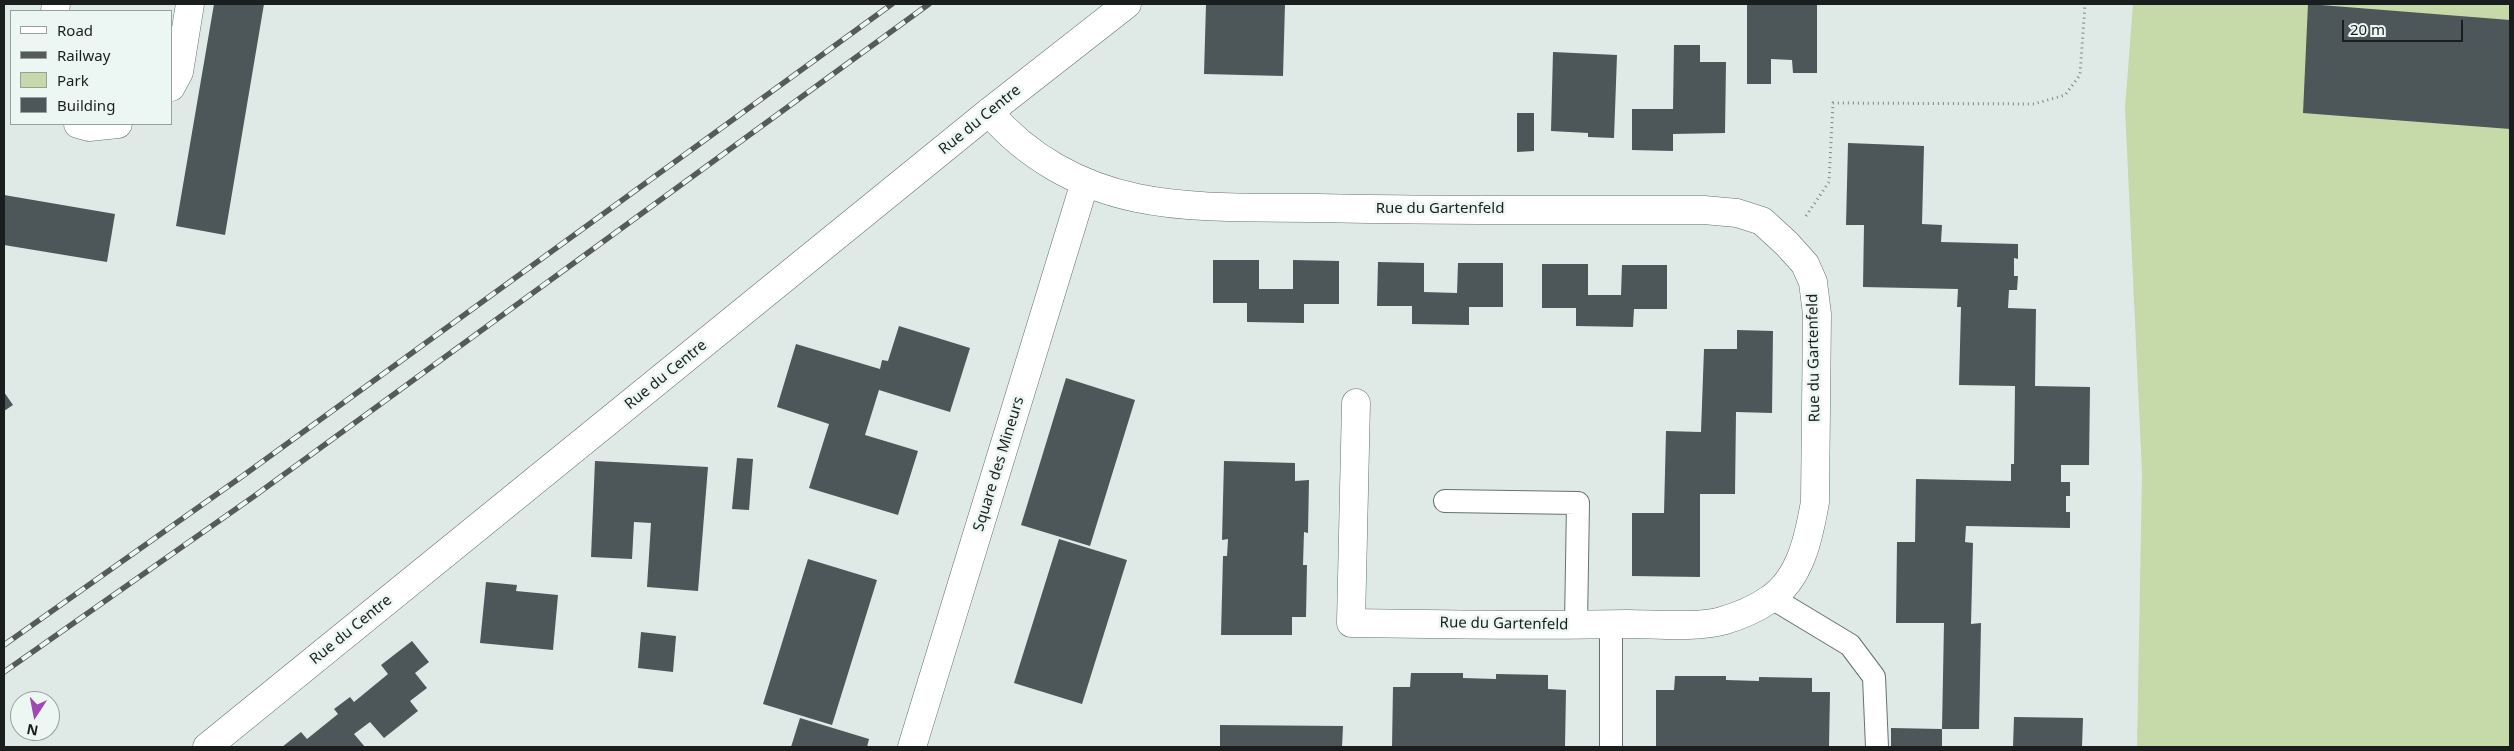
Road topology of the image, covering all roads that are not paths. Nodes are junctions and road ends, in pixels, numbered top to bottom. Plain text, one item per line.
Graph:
1 (190, 4) edge
2 (1126, 4) edge
3 (172, 85) edge
4 (989, 112) junction
5 (82, 125) edge
6 (108, 125) edge
7 (1085, 182) junction
8 (1356, 403) dead end
9 (1445, 501) dead end
10 (1772, 598) junction
11 (1576, 625) junction
12 (1611, 625) junction
13 (207, 747) edge
14 (912, 747) edge
15 (1610, 747) edge
16 (1878, 747) edge

1 - 3 street
2 - 4 street, Rue du Centre
4 - 7 street, Rue du Gartenfeld
4 - 13 street, Rue du Centre
5 - 6 street
7 - 10 street, Rue du Gartenfeld
7 - 14 street, Square des Mineurs
8 - 11 street, Rue du Gartenfeld
9 - 11 lane
10 - 12 street, Rue du Gartenfeld
10 - 16 lane
11 - 12 street, Rue du Gartenfeld
12 - 15 lane

